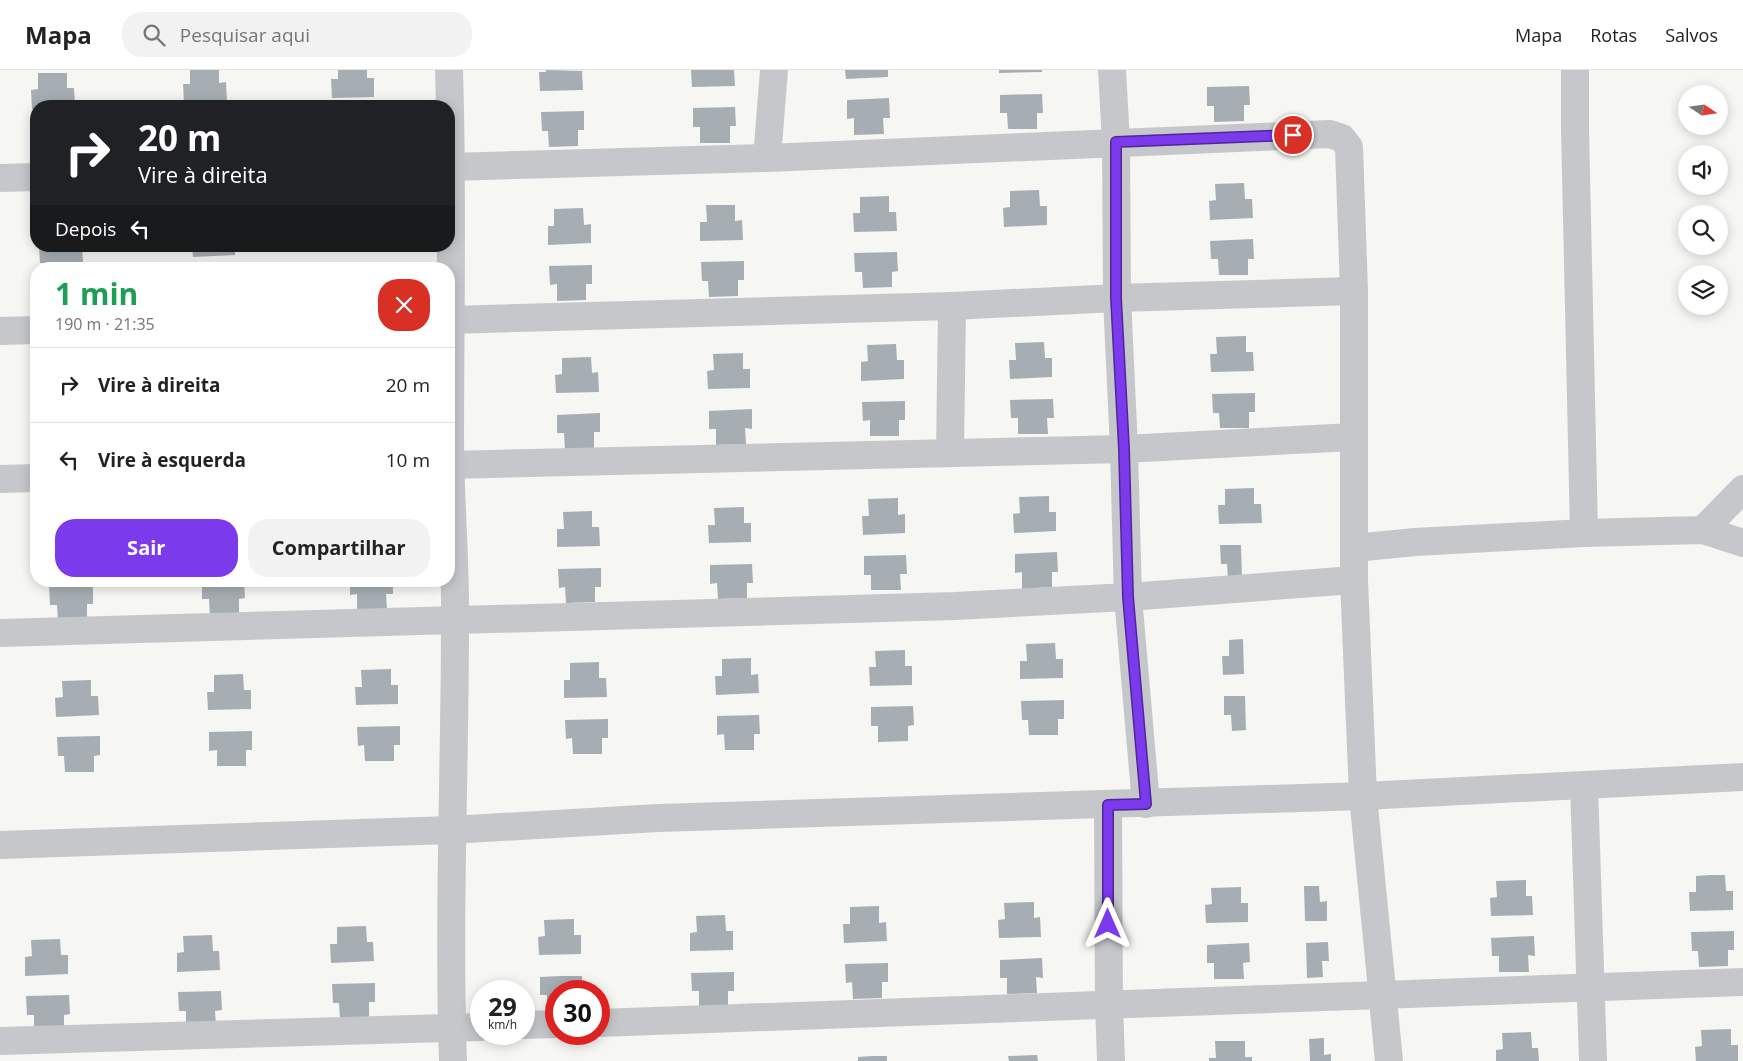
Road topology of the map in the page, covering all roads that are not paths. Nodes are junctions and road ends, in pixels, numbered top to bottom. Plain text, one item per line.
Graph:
1 (449, 70) edge
2 (774, 70) edge
3 (1112, 70) edge
4 (1576, 70) edge
5 (449, 100) edge
6 (1116, 142) junction
7 (767, 158) junction
8 (455, 167) edge
9 (30, 177) edge
10 (0, 178) edge
11 (1354, 290) junction
12 (1116, 298) junction
13 (952, 306) junction
14 (455, 320) edge
15 (30, 330) edge
16 (0, 331) edge
17 (1353, 437) junction
18 (1124, 449) junction
19 (950, 453) junction
20 (455, 465) edge
21 (30, 478) edge
22 (0, 479) edge
23 (1743, 489) edge
24 (1703, 530) junction
25 (1584, 532) junction
26 (1743, 543) edge
27 (1354, 548) junction
28 (1354, 580) junction
29 (454, 587) edge
30 (1128, 597) junction
31 (455, 620) junction
32 (0, 632) edge
33 (1743, 778) edge
34 (1584, 785) junction
35 (1363, 796) junction
36 (1146, 804) junction
37 (1108, 805) junction
38 (451, 830) junction
39 (0, 845) edge
40 (1743, 982) edge
41 (1591, 988) junction
42 (1383, 994) junction
43 (1109, 1004) junction
44 (610, 1023) edge
45 (470, 1027) edge
46 (452, 1028) junction
47 (0, 1041) edge
48 (453, 1061) edge
49 (1111, 1061) edge
50 (1389, 1061) edge
51 (1594, 1061) edge

1 - 5 street
2 - 7 street
3 - 6 street
4 - 25 street
6 - 7 street
6 - 11 street
6 - 12 street
7 - 8 street
9 - 10 street
11 - 12 street
11 - 17 street
12 - 13 street
12 - 18 street
13 - 14 street
13 - 19 street
15 - 16 street
17 - 18 street
17 - 27 street
18 - 19 street
18 - 30 street
19 - 20 street
21 - 22 street
23 - 24 street
24 - 25 street
24 - 26 street
25 - 27 street
27 - 28 street
28 - 30 street
28 - 35 street
29 - 31 street
30 - 31 street
30 - 36 street
31 - 32 street
31 - 38 street
33 - 34 street
34 - 35 street
34 - 41 street
35 - 36 street
35 - 42 street
36 - 37 street
37 - 38 street
37 - 43 street
38 - 39 street
38 - 46 street
40 - 41 street
41 - 42 street
41 - 51 street
42 - 43 street
42 - 50 street
43 - 44 street
43 - 49 street
45 - 46 street
46 - 47 street
46 - 48 street

